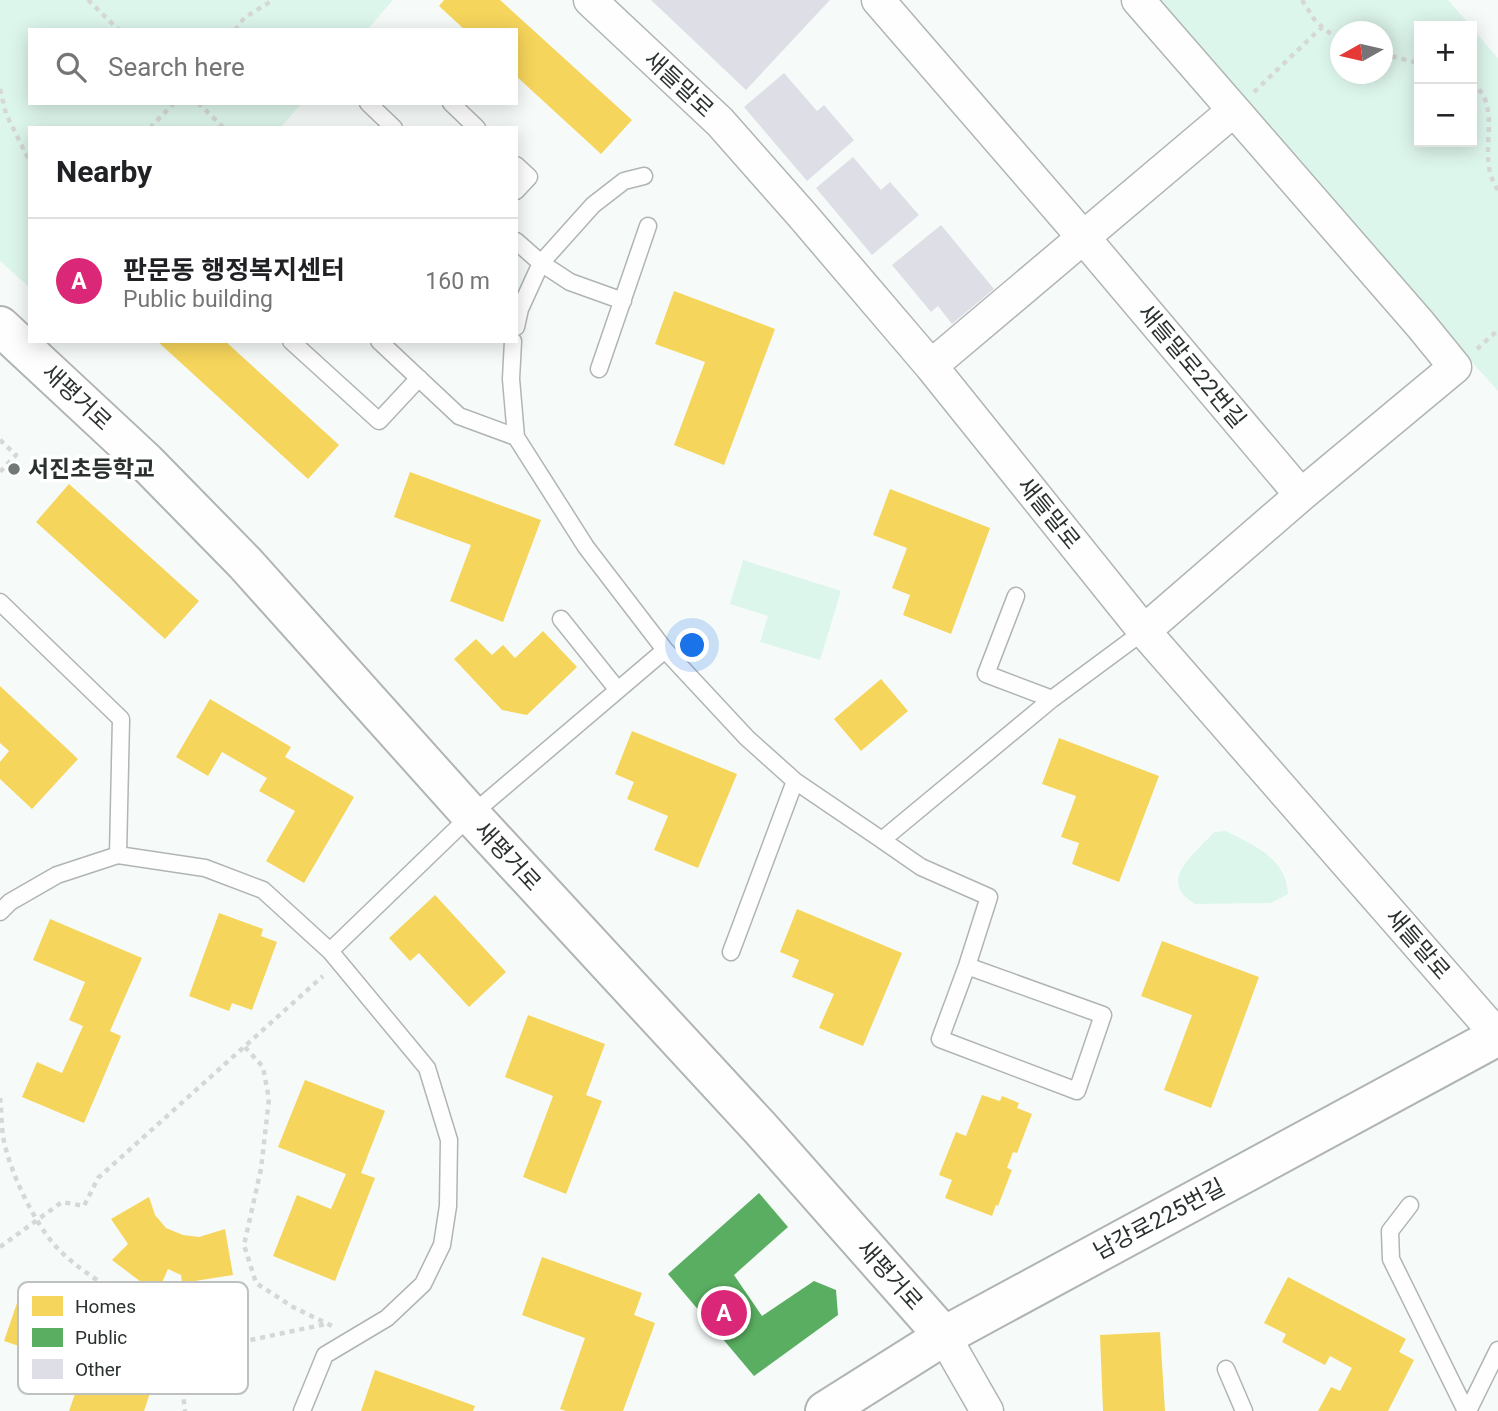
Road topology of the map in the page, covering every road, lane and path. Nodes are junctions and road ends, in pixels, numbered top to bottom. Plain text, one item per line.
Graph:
1 (88, 0) edge
2 (273, 0) edge
3 (590, 0) edge
4 (878, 0) edge
5 (1138, 0) edge
6 (1302, 0) edge
7 (1322, 27) junction
8 (118, 28) edge
9 (236, 28) edge
10 (1330, 33) edge
11 (1393, 57) edge
12 (1414, 62) edge
13 (1474, 84) edge
14 (0, 89) edge
15 (1, 100) edge
16 (172, 105) edge
17 (200, 105) edge
18 (370, 105) edge
19 (453, 105) edge
20 (1233, 111) junction
21 (152, 126) edge
22 (222, 126) edge
23 (392, 126) edge
24 (475, 126) edge
25 (28, 158) edge
26 (518, 167) edge
27 (644, 176) dead end
28 (518, 189) edge
29 (1498, 190) edge
30 (648, 226) dead end
31 (1083, 237) junction
32 (518, 244) edge
33 (541, 263) junction
34 (622, 301) junction
35 (518, 318) edge
36 (0, 326) edge
37 (292, 343) edge
38 (381, 343) edge
39 (513, 343) edge
40 (931, 366) junction
41 (599, 369) dead end
42 (419, 378) junction
43 (516, 437) junction
44 (0, 440) edge
45 (0, 472) edge
46 (1300, 495) junction
47 (1017, 596) dead end
48 (0, 602) edge
49 (561, 619) dead end
50 (1144, 631) junction
51 (665, 650) junction
52 (617, 689) junction
53 (1052, 699) junction
54 (795, 781) junction
55 (471, 815) junction
56 (882, 841) junction
57 (118, 855) junction
58 (0, 912) edge
59 (731, 952) dead end
60 (334, 956) junction
61 (967, 966) junction
62 (1498, 1036) edge
63 (245, 1047) junction
64 (0, 1098) edge
65 (1410, 1205) dead end
66 (38, 1219) junction
67 (0, 1247) edge
68 (101, 1282) edge
69 (327, 1323) junction
70 (944, 1336) junction
71 (355, 1337) junction
72 (248, 1340) edge
73 (1498, 1350) edge
74 (1226, 1369) dead end
75 (302, 1411) edge
76 (825, 1411) edge
77 (987, 1411) edge
78 (1244, 1411) edge
79 (1467, 1411) edge

1 - 8 path
2 - 9 path
3 - 40 street, 새들말로
4 - 31 street, 새들말로22번길
5 - 20 street
6 - 7 path
7 - 10 path
7 - 20 path
11 - 12 path
13 - 29 path
14 - 15 path
15 - 25 path
16 - 21 path
17 - 22 path
18 - 23 lane
19 - 24 lane
20 - 31 street
20 - 46 street
26 - 28 lane
27 - 33 lane
30 - 34 lane
31 - 40 street
31 - 46 street, 새들말로22번길
32 - 33 lane
33 - 34 lane
33 - 35 lane
34 - 41 lane
36 - 55 street, 새평거로
37 - 42 lane
38 - 42 lane
39 - 43 lane
40 - 50 street, 새들말로
42 - 43 lane
43 - 51 lane
44 - 45 path
46 - 50 street
47 - 53 lane
48 - 57 lane
49 - 52 lane
50 - 53 lane
50 - 62 street, 새들말로
51 - 52 lane
51 - 54 lane
52 - 55 lane
53 - 56 lane
54 - 56 lane
54 - 59 lane
55 - 60 lane
55 - 70 street, 새평거로
56 - 61 lane
57 - 58 lane
57 - 60 lane
60 - 63 path
60 - 71 lane
61 - 61 lane
62 - 70 street, 남강로225번길
63 - 66 path
63 - 69 path
64 - 66 path
65 - 79 lane
66 - 67 path
66 - 68 path
69 - 71 path
69 - 72 path
70 - 76 street, 남강로225번길
70 - 77 street, 새평거로
71 - 75 lane
73 - 79 lane
74 - 78 lane

